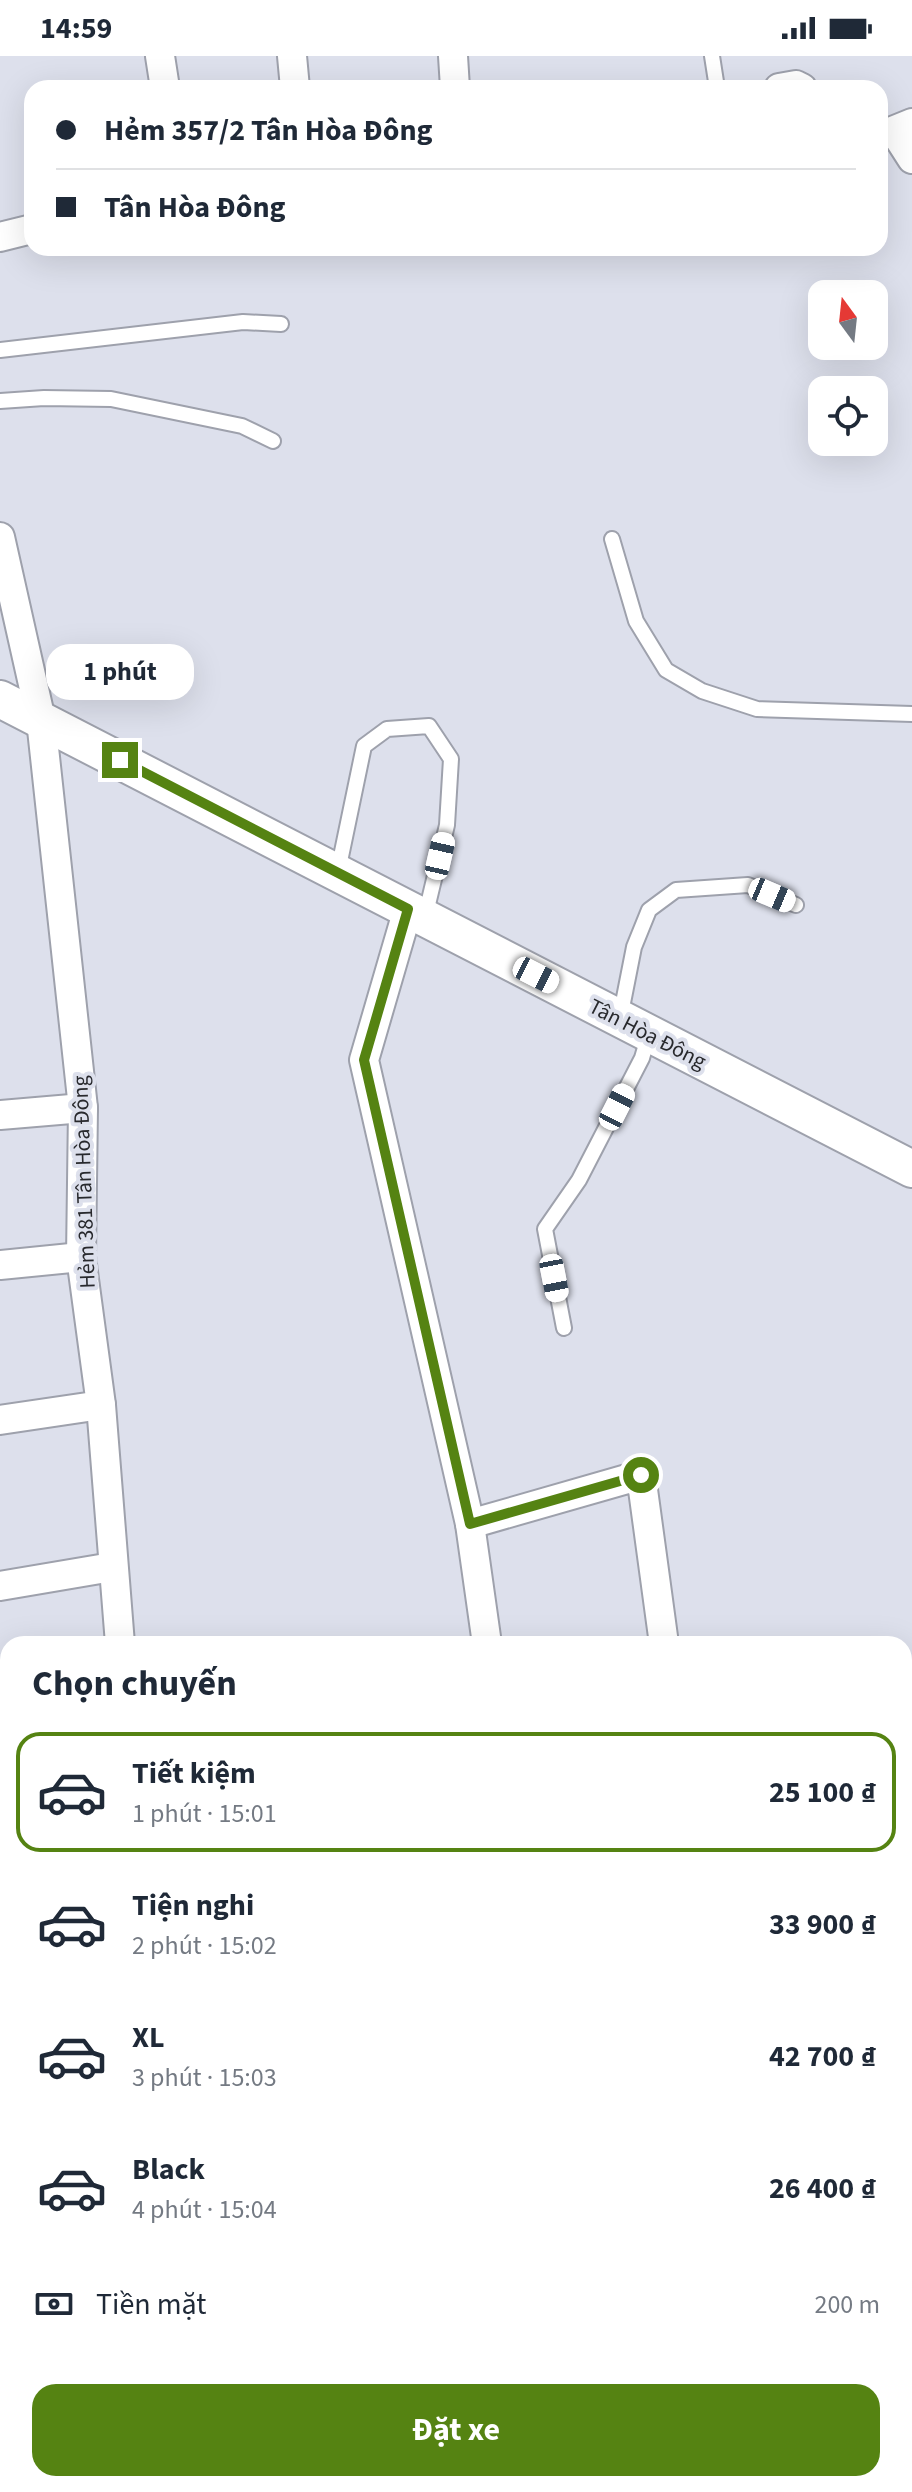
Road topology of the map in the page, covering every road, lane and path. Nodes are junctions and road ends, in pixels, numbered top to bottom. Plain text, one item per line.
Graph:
1 (160, 56) edge
2 (292, 56) edge
3 (453, 56) edge
4 (712, 56) edge
5 (164, 80) edge
6 (294, 80) edge
7 (454, 80) edge
8 (716, 80) edge
9 (895, 130) edge
10 (912, 159) edge
11 (24, 231) edge
12 (0, 237) edge
13 (281, 324) dead end
14 (0, 350) edge
15 (0, 401) edge
16 (273, 441) dead end
17 (0, 537) edge
18 (612, 539) dead end
19 (0, 699) edge
20 (912, 714) edge
21 (41, 720) junction
22 (338, 873) junction
23 (796, 905) dead end
24 (416, 914) junction
25 (634, 1026) junction
26 (83, 1108) junction
27 (0, 1115) edge
28 (912, 1169) edge
29 (81, 1257) junction
30 (0, 1265) edge
31 (564, 1328) dead end
32 (101, 1405) junction
33 (0, 1420) edge
34 (470, 1524) junction
35 (112, 1567) junction
36 (0, 1586) edge
37 (119, 1636) edge
38 (486, 1636) edge
39 (663, 1636) edge

1 - 5 street
2 - 6 street
3 - 7 street
4 - 8 lane
9 - 10 street
11 - 12 street
13 - 14 lane
15 - 16 lane
17 - 21 street, Hẻm 381 Tân Hòa Đông
18 - 20 lane
19 - 21 street, Tân Hòa Đông
21 - 22 street, Tân Hòa Đông
21 - 26 street, Hẻm 381 Tân Hòa Đông
22 - 24 street, Tân Hòa Đông
22 - 24 lane
23 - 25 lane
24 - 25 street, Tân Hòa Đông
24 - 34 street
25 - 28 street, Tân Hòa Đông
25 - 31 lane
26 - 27 street
26 - 29 street, Hẻm 381 Tân Hòa Đông
29 - 30 street
29 - 32 street, Hẻm 381 Tân Hòa Đông
32 - 33 street
32 - 35 street, Hẻm 381 Tân Hòa Đông
34 - 38 street
34 - 39 street
35 - 36 street
35 - 37 street, Hẻm 381 Tân Hòa Đông

